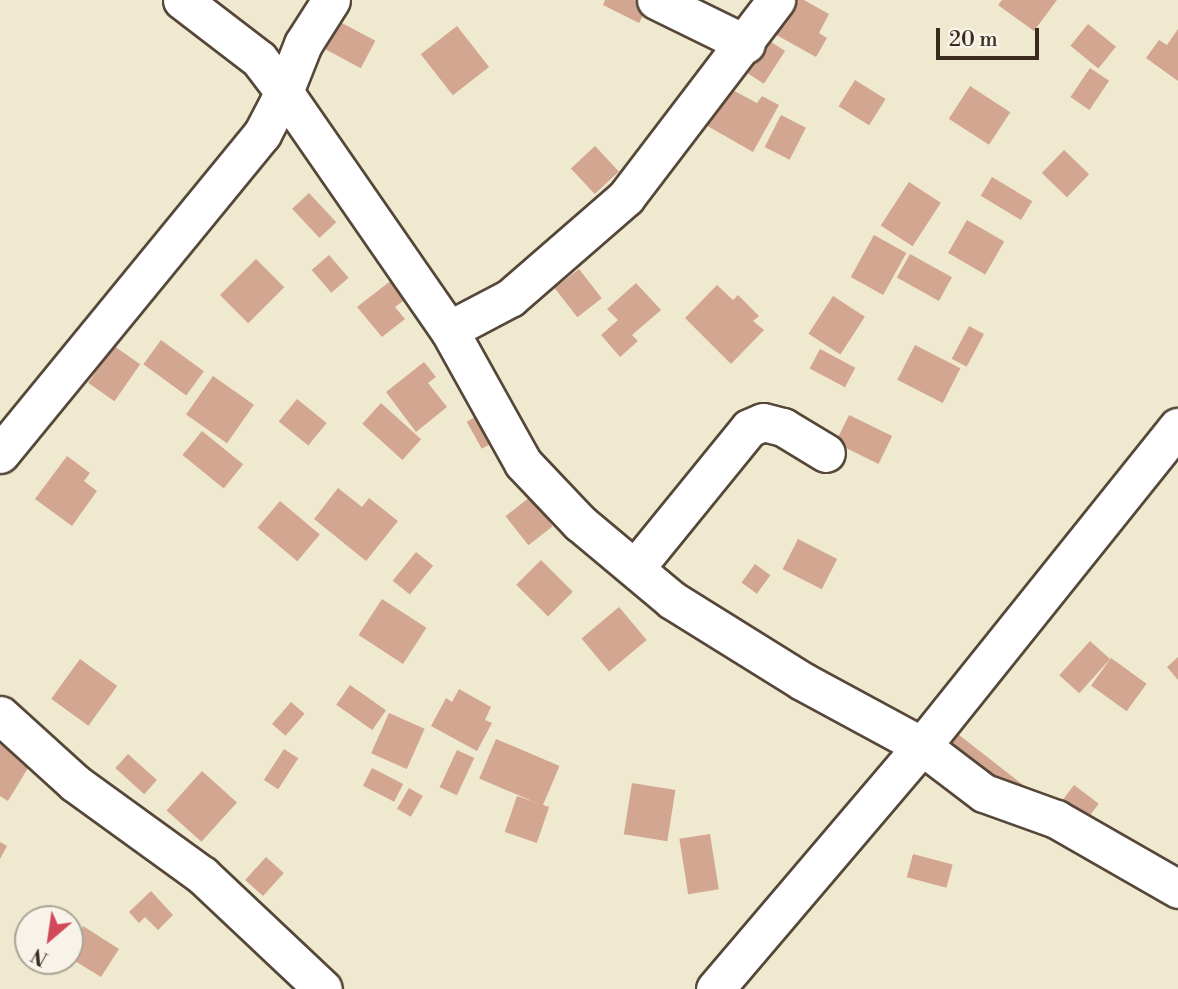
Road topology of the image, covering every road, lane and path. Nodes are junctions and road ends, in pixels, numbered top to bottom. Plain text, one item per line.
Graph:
1 (182, 0) edge
2 (331, 0) edge
3 (656, 0) edge
4 (776, 0) edge
5 (746, 44) junction
6 (284, 92) junction
7 (449, 330) junction
8 (1178, 427) edge
9 (826, 453) dead end
10 (0, 454) edge
11 (636, 567) junction
12 (0, 715) edge
13 (922, 746) junction
14 (1178, 889) edge
15 (323, 989) edge
16 (715, 989) edge

1 - 6 street
2 - 6 street
3 - 5 street
4 - 5 street
5 - 7 street
6 - 7 street
6 - 10 street
7 - 11 street
8 - 13 street
9 - 11 street
11 - 13 street
12 - 15 street
13 - 14 street
13 - 16 street

